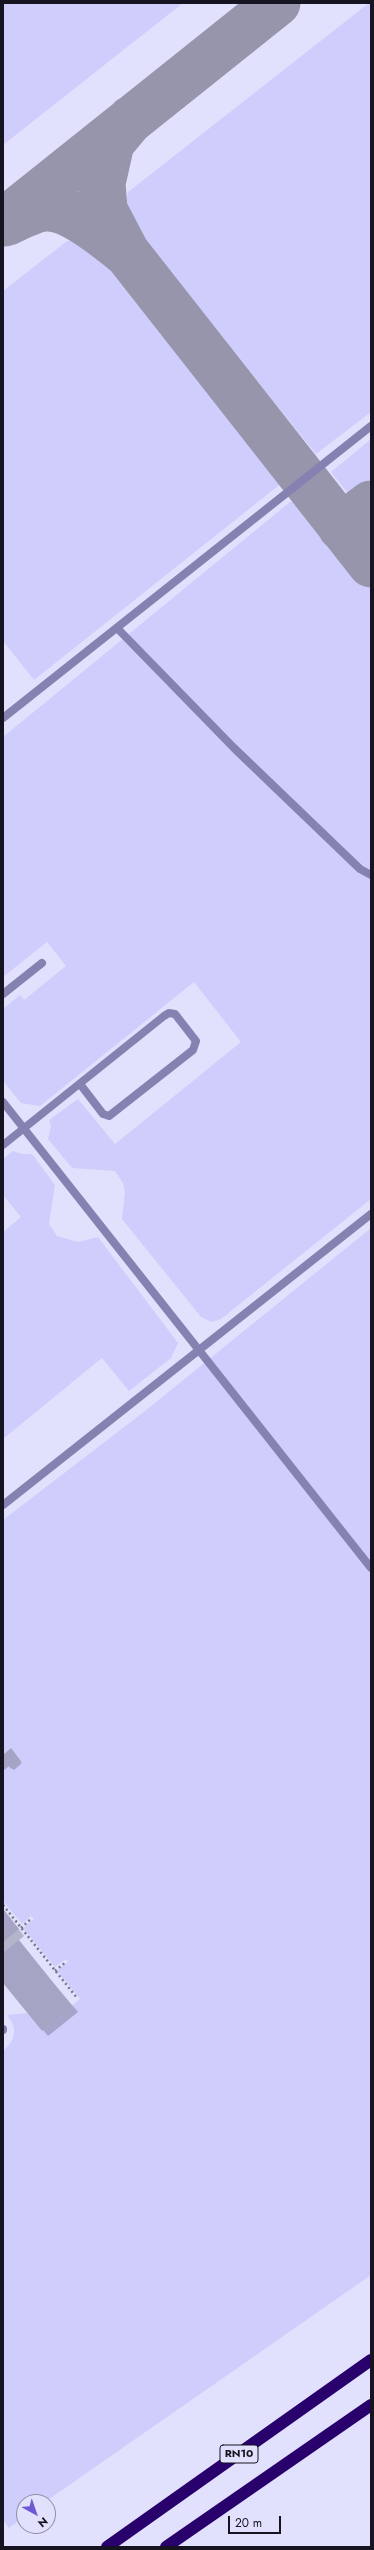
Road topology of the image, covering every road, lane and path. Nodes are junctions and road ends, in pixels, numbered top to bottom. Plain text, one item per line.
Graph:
1 (371, 426) edge
2 (117, 628) junction
3 (3, 718) edge
4 (371, 875) edge
5 (42, 963) dead end
6 (3, 994) edge
7 (80, 1084) junction
8 (3, 1102) edge
9 (24, 1129) junction
10 (3, 1145) edge
11 (371, 1214) edge
12 (199, 1350) junction
13 (3, 1505) edge
14 (371, 1568) edge
15 (3, 1905) edge
16 (32, 1918) dead end
17 (21, 1928) junction
18 (66, 1962) dead end
19 (55, 1971) junction
20 (77, 1998) dead end
21 (371, 2360) edge
22 (371, 2405) edge
23 (107, 2547) edge
24 (166, 2547) edge

1 - 2 lane
2 - 3 lane
2 - 4 lane
5 - 6 lane
7 - 7 lane
7 - 9 lane
8 - 9 lane
9 - 10 lane
9 - 12 lane
11 - 12 lane
12 - 13 lane
12 - 14 lane
15 - 17 path
16 - 17 path
17 - 19 path
18 - 19 path
19 - 20 path
21 - 23 highway, RN10
22 - 24 highway, RN10

